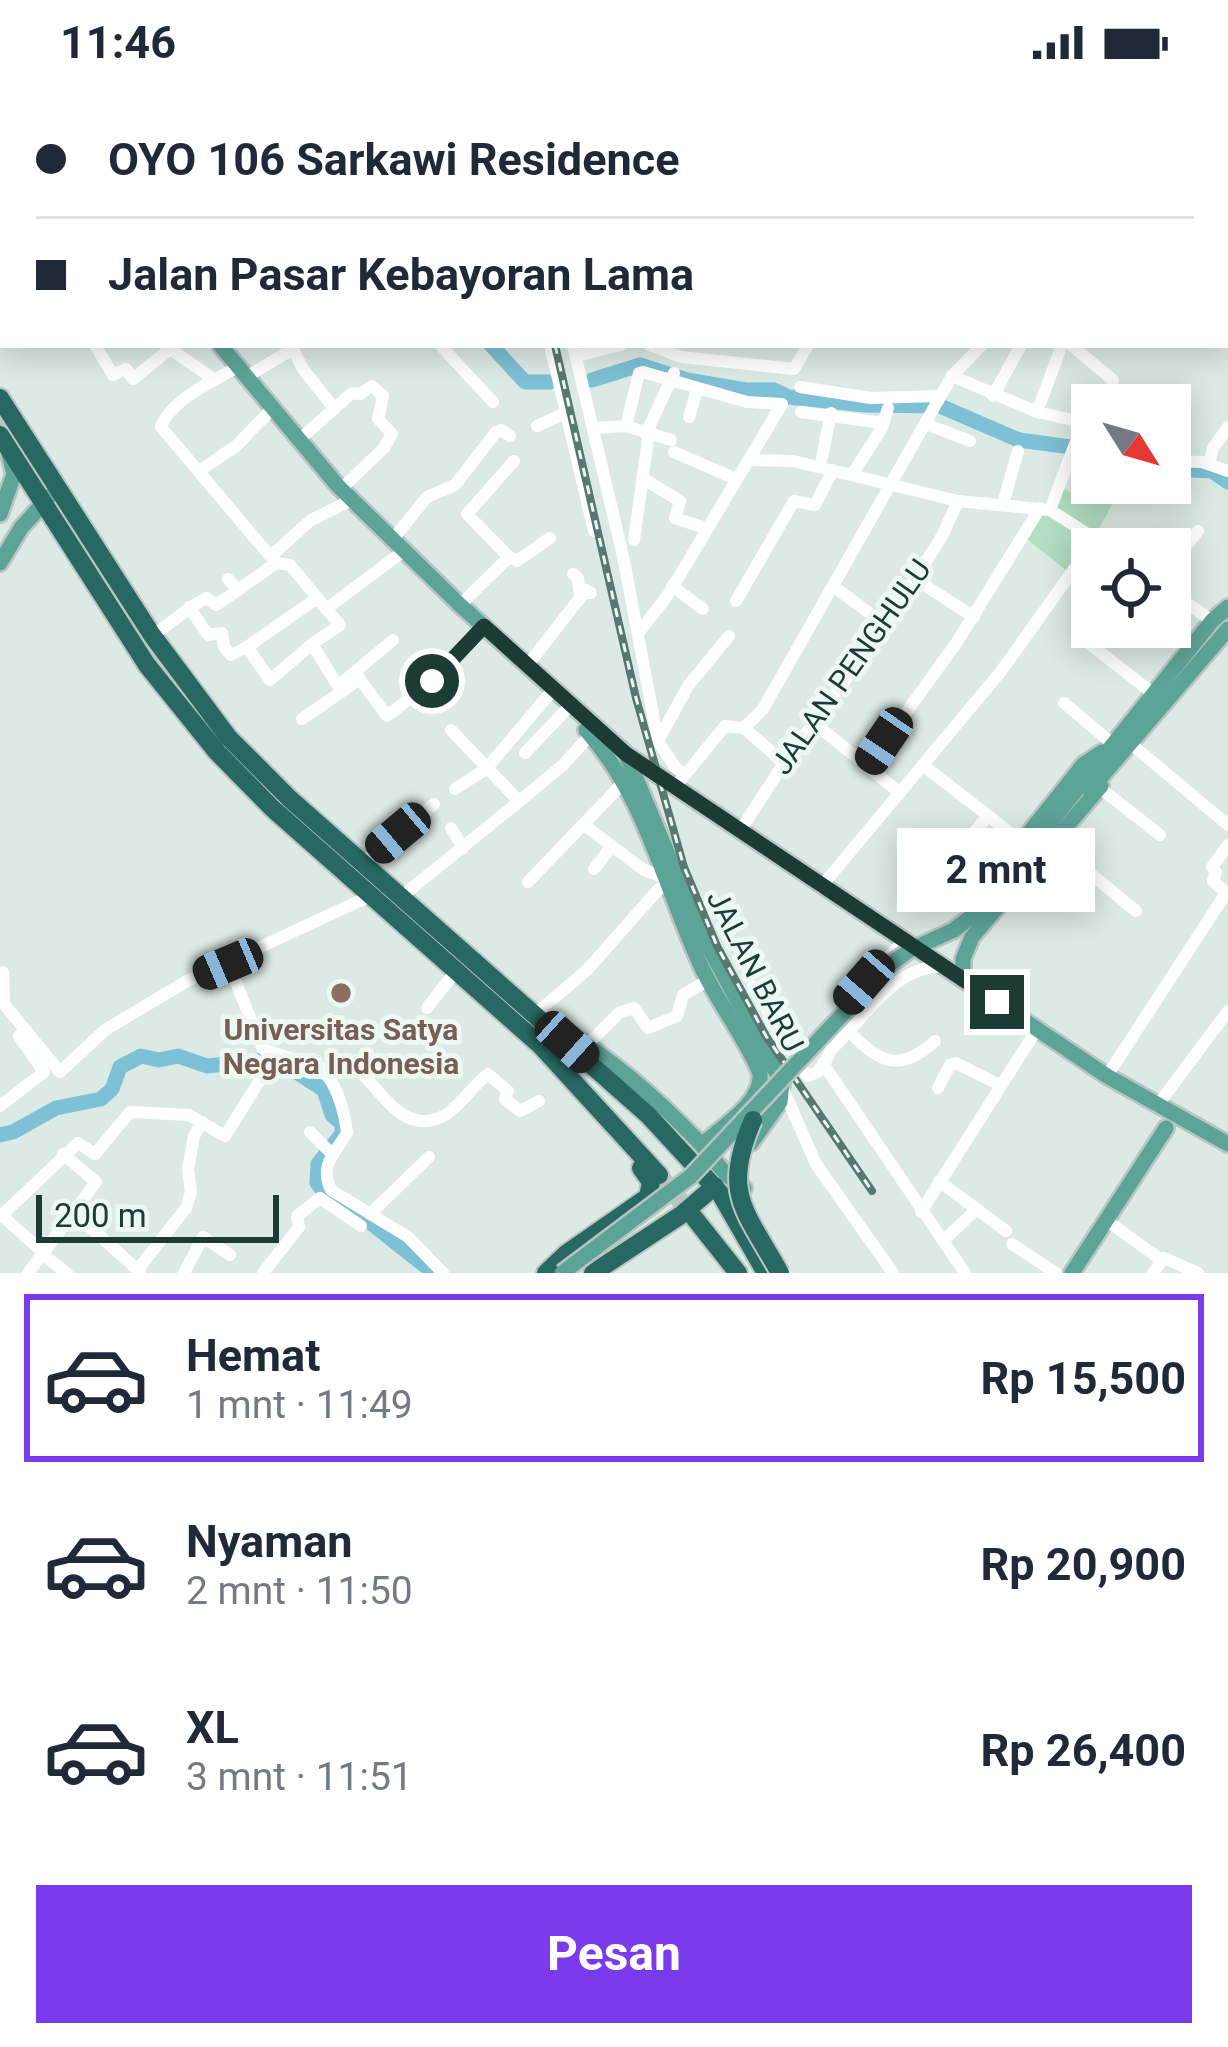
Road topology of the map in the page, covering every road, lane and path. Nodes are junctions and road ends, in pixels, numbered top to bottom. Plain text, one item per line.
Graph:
1 (97, 348) edge
2 (166, 348) edge
3 (168, 348) edge
4 (222, 348) edge
5 (290, 348) edge
6 (292, 348) edge
7 (443, 348) edge
8 (551, 348) edge
9 (662, 348) edge
10 (759, 348) edge
11 (806, 348) edge
12 (979, 348) edge
13 (1019, 348) edge
14 (1066, 348) edge
15 (1071, 348) edge
16 (575, 350) edge
17 (752, 362) junction
18 (242, 372) junction
19 (952, 376) junction
20 (672, 378) junction
21 (214, 380) junction
22 (1112, 384) edge
23 (800, 387) dead end
24 (697, 390) junction
25 (993, 396) junction
26 (0, 398) edge
27 (493, 402) dead end
28 (936, 403) junction
29 (334, 408) junction
30 (888, 408) dead end
31 (272, 409) junction
32 (801, 412) dead end
33 (1037, 412) junction
34 (565, 413) junction
35 (831, 413) junction
36 (689, 417) dead end
37 (1071, 419) edge
38 (883, 423) junction
39 (926, 424) junction
40 (537, 426) dead end
41 (626, 426) junction
42 (1228, 427) edge
43 (593, 428) junction
44 (649, 433) junction
45 (510, 436) dead end
46 (299, 440) junction
47 (4, 441) edge
48 (970, 441) dead end
49 (1018, 451) dead end
50 (1071, 452) edge
51 (514, 460) dead end
52 (750, 460) junction
53 (1191, 463) edge
54 (1209, 464) junction
55 (826, 468) junction
56 (199, 471) junction
57 (1228, 471) edge
58 (853, 473) junction
59 (642, 478) junction
60 (736, 479) junction
61 (56, 482) junction
62 (891, 482) junction
63 (346, 495) junction
64 (958, 501) junction
65 (71, 504) junction
66 (1003, 504) junction
67 (1045, 509) junction
68 (48, 510) junction
69 (0, 514) edge
70 (0, 524) edge
71 (705, 528) junction
72 (1078, 528) edge
73 (594, 530) dead end
74 (1198, 531) dead end
75 (550, 538) dead end
76 (634, 540) dead end
77 (1191, 540) edge
78 (399, 544) junction
79 (509, 557) junction
80 (0, 558) edge
81 (273, 560) junction
82 (1071, 573) edge
83 (573, 574) dead end
84 (915, 579) junction
85 (672, 586) junction
86 (834, 587) junction
87 (316, 598) junction
88 (736, 601) dead end
89 (460, 605) junction
90 (1191, 605) edge
91 (189, 607) junction
92 (1228, 607) edge
93 (122, 609) dead end
94 (703, 609) dead end
95 (326, 610) junction
96 (974, 617) junction
97 (886, 625) junction
98 (1220, 625) edge
99 (484, 626) junction
100 (639, 632) junction
101 (147, 636) junction
102 (728, 636) dead end
103 (393, 640) dead end
104 (312, 644) junction
105 (247, 647) junction
106 (1097, 648) edge
107 (527, 666) junction
108 (358, 676) junction
109 (553, 690) junction
110 (1165, 690) junction
111 (1064, 704) dead end
112 (568, 707) junction
113 (199, 714) junction
114 (302, 719) dead end
115 (813, 722) junction
116 (743, 728) junction
117 (451, 730) dead end
118 (590, 735) junction
119 (658, 741) junction
120 (1117, 746) junction
121 (525, 754) dead end
122 (629, 760) junction
123 (784, 763) junction
124 (868, 765) junction
125 (924, 766) junction
126 (486, 769) junction
127 (680, 780) junction
128 (1103, 780) junction
129 (624, 782) junction
130 (455, 789) dead end
131 (900, 794) junction
132 (434, 803) dead end
133 (516, 803) junction
134 (1066, 811) junction
135 (987, 817) junction
136 (584, 824) junction
137 (1228, 824) edge
138 (451, 828) dead end
139 (740, 830) junction
140 (1160, 835) dead end
141 (1022, 842) junction
142 (964, 843) dead end
143 (1053, 843) junction
144 (1228, 844) edge
145 (612, 846) junction
146 (463, 848) junction
147 (594, 869) dead end
148 (358, 872) junction
149 (664, 879) junction
150 (528, 882) dead end
151 (821, 887) junction
152 (401, 897) junction
153 (360, 899) junction
154 (1136, 911) dead end
155 (956, 933) junction
156 (905, 940) junction
157 (228, 964) junction
158 (943, 966) junction
159 (456, 971) junction
160 (3, 972) dead end
161 (708, 980) junction
162 (964, 980) junction
163 (753, 986) dead end
164 (485, 996) junction
165 (427, 1008) dead end
166 (0, 1011) edge
167 (1227, 1013) edge
168 (538, 1018) junction
169 (1037, 1029) junction
170 (850, 1031) junction
171 (935, 1041) dead end
172 (588, 1044) junction
173 (800, 1053) junction
174 (272, 1062) junction
175 (827, 1064) junction
176 (327, 1073) junction
177 (1107, 1076) junction
178 (1000, 1085) junction
179 (938, 1088) dead end
180 (784, 1090) junction
181 (539, 1101) dead end
182 (0, 1105) edge
183 (1159, 1107) junction
184 (757, 1113) junction
185 (202, 1122) junction
186 (1166, 1128) junction
187 (310, 1132) dead end
188 (1228, 1144) edge
189 (327, 1150) junction
190 (695, 1151) junction
191 (63, 1154) junction
192 (1228, 1154) edge
193 (429, 1157) dead end
194 (659, 1175) tunnel mouth
195 (720, 1179) junction
196 (939, 1181) junction
197 (744, 1188) junction
198 (640, 1203) junction
199 (977, 1209) junction
200 (921, 1212) junction
201 (74, 1214) junction
202 (686, 1215) junction
203 (1, 1216) edge
204 (366, 1220) junction
205 (1106, 1220) junction
206 (656, 1228) junction
207 (943, 1241) junction
208 (43, 1253) junction
209 (230, 1255) dead end
210 (1157, 1266) edge
211 (140, 1270) edge
212 (886, 1270) edge
213 (28, 1273) edge
214 (67, 1273) edge
215 (184, 1273) edge
216 (263, 1273) edge
217 (443, 1273) edge
218 (546, 1273) edge
219 (562, 1273) edge
220 (574, 1273) edge
221 (593, 1273) edge
222 (726, 1273) edge
223 (738, 1273) edge
224 (766, 1273) edge
225 (780, 1273) edge
226 (789, 1273) edge
227 (965, 1273) edge
228 (1056, 1273) edge
229 (1072, 1273) edge
230 (1198, 1273) edge

1 - 2 street
3 - 21 street
4 - 18 main road
5 - 18 street
6 - 29 street
7 - 27 street
8 - 34 street
9 - 17 street
10 - 17 street
11 - 17 street
12 - 19 street
13 - 25 street
14 - 33 street
15 - 22 street
16 - 43 street
18 - 21 street
18 - 31 main road
19 - 25 street
19 - 28 street
20 - 24 street
20 - 41 street
20 - 44 street
21 - 56 street
23 - 28 street
24 - 36 street
24 - 52 street
25 - 33 street
26 - 61 highway
28 - 39 street
29 - 46 street
29 - 63 street
30 - 38 street
31 - 46 main road
31 - 56 street
32 - 35 street
33 - 37 street
34 - 40 street
34 - 73 street
35 - 38 street
35 - 55 street
38 - 58 street
39 - 48 street
39 - 62 street
41 - 43 street
41 - 44 street
42 - 54 street
43 - 100 street
44 - 59 street
44 - 60 street
45 - 78 street
46 - 63 main road
47 - 68 highway
47 - 69 main road
49 - 66 street
50 - 67 street
51 - 79 street
52 - 55 street
52 - 60 street
53 - 54 street
54 - 57 street
55 - 58 street
55 - 88 street
56 - 81 street
58 - 62 street
59 - 71 street
59 - 76 street
60 - 71 street
61 - 65 highway
61 - 68 main road
62 - 64 street
62 - 86 street
63 - 78 main road
63 - 81 street
64 - 66 street
64 - 84 street, JALAN PENGHULU
65 - 68 highway
65 - 101 highway
66 - 67 street
67 - 72 street
67 - 96 street
68 - 80 main road
68 - 113 highway
70 - 80 main road
71 - 85 street
74 - 77 street
75 - 79 street
78 - 89 main road
78 - 95 street
79 - 89 street
81 - 87 street
81 - 91 street
82 - 125 street
83 - 107 street
84 - 96 street
84 - 97 street, JALAN PENGHULU
85 - 94 street
85 - 100 street
86 - 97 street
86 - 116 street
87 - 95 street
87 - 105 street
89 - 99 main road
90 - 98 street
91 - 101 street
91 - 105 street
92 - 98 main road
93 - 101 highway
95 - 104 street
96 - 124 street
97 - 115 street, JALAN PENGHULU
98 - 110 main road
99 - 107 main road
99 - 108 street
100 - 119 street
101 - 113 highway
102 - 119 street
103 - 108 street
104 - 105 street
104 - 108 street
106 - 110 street
107 - 109 main road
108 - 114 street
109 - 112 main road
109 - 126 street
110 - 120 main road
111 - 120 street
112 - 118 main road, JALAN BARU
112 - 121 street
112 - 122 main road
113 - 148 highway
115 - 123 street, JALAN PENGHULU
115 - 124 street
116 - 123 street
116 - 127 street
117 - 126 street
118 - 129 main road, JALAN BARU
118 - 133 street
119 - 127 street
120 - 128 main road
120 - 134 main road
120 - 137 street
120 - 141 main road
122 - 127 main road
122 - 180 main road, JALAN BARU
123 - 139 street, JALAN PENGHULU
124 - 131 street
125 - 131 street
125 - 135 street
126 - 130 street
126 - 133 street
127 - 139 main road
128 - 134 main road
128 - 140 street
128 - 143 main road
129 - 136 street
129 - 149 main road, JALAN BARU
131 - 151 street
132 - 148 street
133 - 146 street
134 - 155 main road
135 - 141 street
135 - 142 street
136 - 145 street
136 - 150 street
138 - 146 street
139 - 151 main road
141 - 156 main road
143 - 154 street
143 - 162 main road
144 - 177 street
145 - 147 street
145 - 149 street
146 - 152 street
148 - 152 highway
148 - 153 highway
149 - 161 main road, JALAN BARU
149 - 168 street
151 - 156 main road
152 - 168 highway
153 - 157 street
153 - 159 highway
155 - 184 main road, bridge
155 - 219 main road, bridge
156 - 158 main road
156 - 173 street
157 - 160 street
157 - 174 street
158 - 162 main road
158 - 170 street
159 - 164 highway
159 - 165 street
161 - 172 street
161 - 184 main road, JALAN BARU
162 - 169 main road
163 - 173 street
164 - 194 highway
164 - 198 highway
166 - 182 street
167 - 183 street
168 - 172 main road
168 - 190 highway
169 - 177 main road
169 - 178 street
170 - 171 street
170 - 175 street
172 - 190 main road
173 - 175 street
174 - 176 street
174 - 185 street
175 - 200 street
176 - 181 street
176 - 189 street
177 - 183 main road
178 - 179 street
178 - 196 street
180 - 184 main road, JALAN BARU
180 - 212 street
183 - 186 main road
183 - 188 main road
184 - 190 main road, JALAN BARU
184 - 197 main road, JALAN BARU
184 - 220 main road, bridge
184 - 225 highway, bridge
185 - 191 street
185 - 211 street
186 - 192 main road
186 - 205 main road
187 - 189 street
189 - 204 street
190 - 195 highway
191 - 201 street
191 - 203 street
193 - 204 street
195 - 197 main road
195 - 202 highway
195 - 224 highway
196 - 199 street
196 - 200 street
197 - 226 main road
198 - 206 highway
198 - 218 highway
199 - 207 street
199 - 228 street
200 - 207 street
201 - 208 street
201 - 211 street
202 - 206 highway
202 - 222 highway
202 - 223 highway
203 - 208 street
204 - 216 street
204 - 217 street
205 - 210 street
205 - 229 main road
206 - 221 highway
207 - 227 street
208 - 213 street
208 - 214 street
209 - 215 street
210 - 230 street

